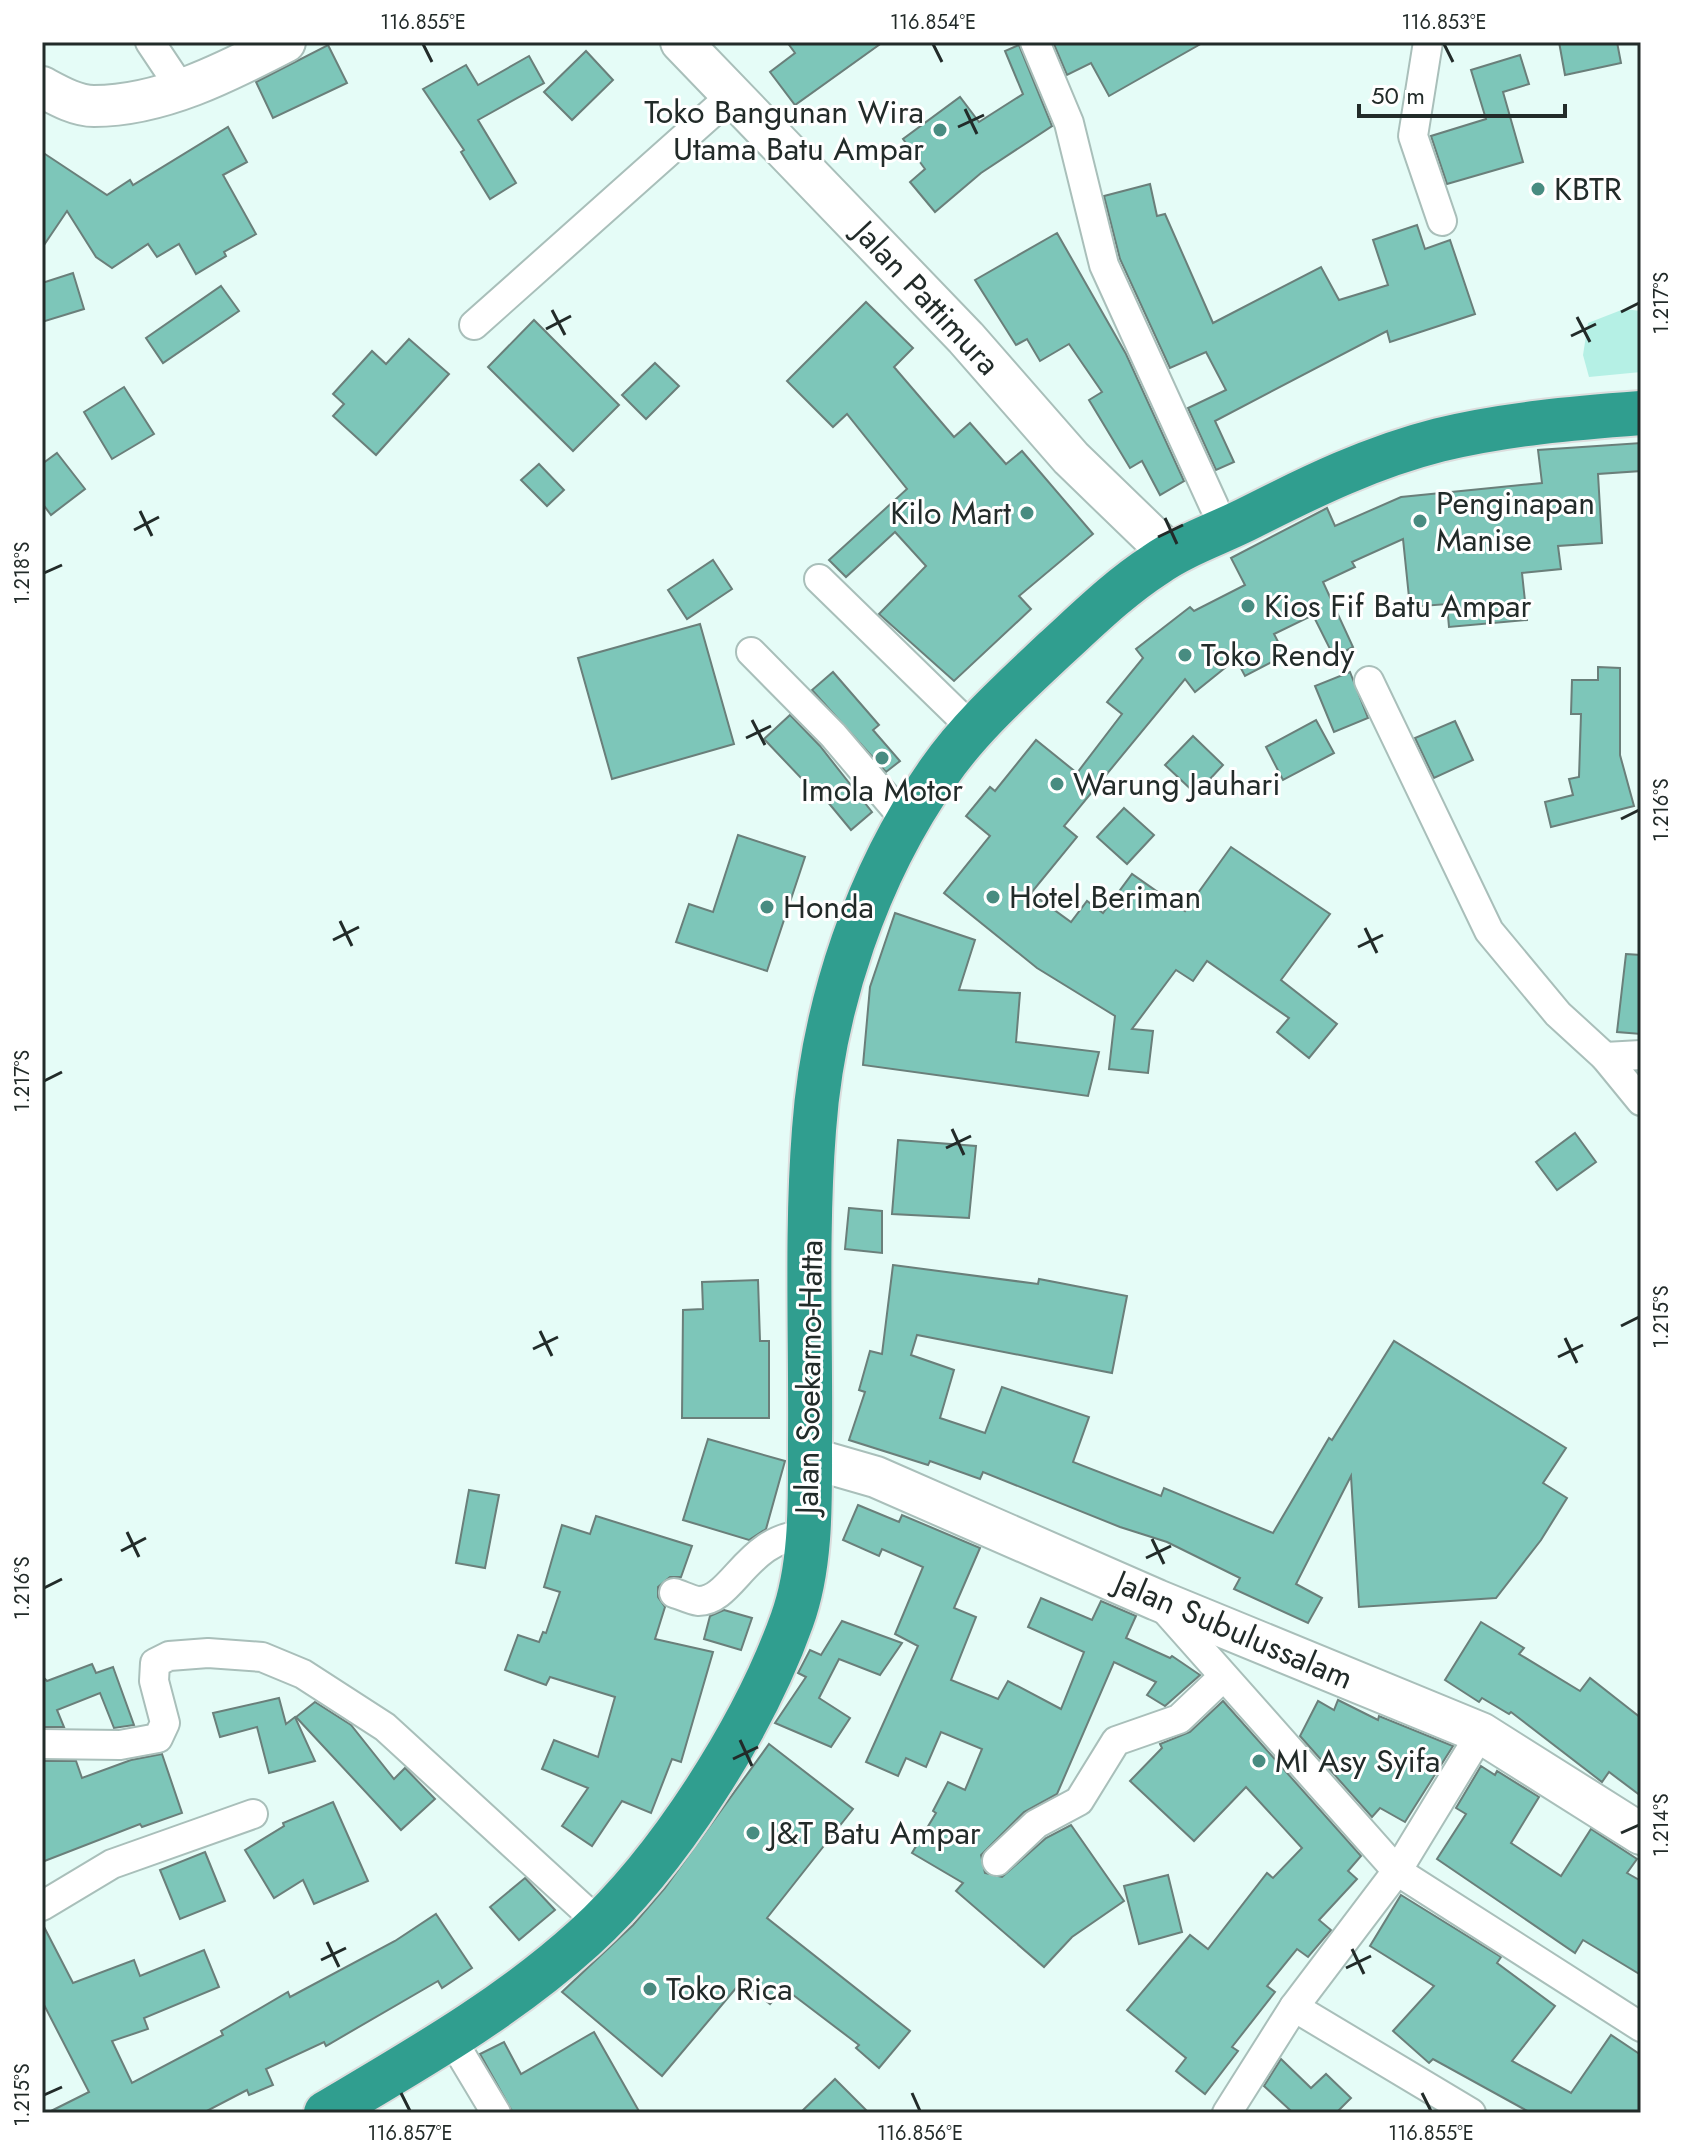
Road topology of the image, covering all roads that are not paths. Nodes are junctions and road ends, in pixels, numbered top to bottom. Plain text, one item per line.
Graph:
1 (150, 42) edge
2 (285, 42) edge
3 (681, 42) edge
4 (1035, 42) edge
5 (1428, 42) edge
6 (42, 87) edge
7 (182, 90) junction
8 (732, 95) junction
9 (1442, 221) dead end
10 (474, 325) dead end
11 (1641, 390) edge
12 (1576, 406) junction
13 (1641, 413) edge
14 (1214, 506) junction
15 (1166, 555) junction
16 (819, 579) dead end
17 (751, 652) dead end
18 (1369, 681) dead end
19 (974, 730) junction
20 (908, 823) junction
21 (1641, 1055) edge
22 (1605, 1057) junction
23 (1641, 1101) edge
24 (810, 1458) junction
25 (808, 1535) junction
26 (674, 1593) dead end
27 (1157, 1600) junction
28 (1223, 1677) junction
29 (1481, 1733) junction
30 (42, 1744) edge
31 (253, 1814) dead end
32 (1641, 1834) edge
33 (997, 1861) dead end
34 (1397, 1871) junction
35 (42, 1906) edge
36 (599, 1923) junction
37 (1294, 2007) junction
38 (1641, 2027) edge
39 (451, 2038) junction
40 (326, 2113) edge
41 (496, 2113) edge
42 (1227, 2113) edge
43 (1471, 2113) edge

1 - 7 street
2 - 7 street
3 - 8 street, Jalan Pattimura
4 - 14 street
5 - 9 street
6 - 7 street
8 - 10 street
8 - 15 street, Jalan Pattimura
11 - 12 highway, Jalan Soekarno-Hatta
12 - 13 highway, Jalan Soekarno-Hatta
12 - 14 highway, Jalan Soekarno-Hatta
12 - 15 highway, Jalan Soekarno-Hatta
14 - 15 highway, Jalan Soekarno-Hatta
15 - 19 highway, Jalan Soekarno-Hatta
16 - 19 street
17 - 20 street
18 - 22 street
19 - 20 highway, Jalan Soekarno-Hatta
20 - 24 highway, Jalan Soekarno-Hatta
21 - 22 street
22 - 23 street
24 - 25 highway, Jalan Soekarno-Hatta
24 - 27 street, Jalan Subulussalam
25 - 26 street
25 - 36 highway, Jalan Soekarno-Hatta
27 - 28 street
27 - 29 street, Jalan Subulussalam
28 - 33 street
28 - 34 street
29 - 32 street, Jalan Subulussalam
29 - 34 street
30 - 36 street
31 - 35 street
34 - 37 street
34 - 38 street
36 - 39 highway, Jalan Soekarno-Hatta
37 - 42 street
37 - 43 street
39 - 40 highway, Jalan Soekarno-Hatta
39 - 41 street

